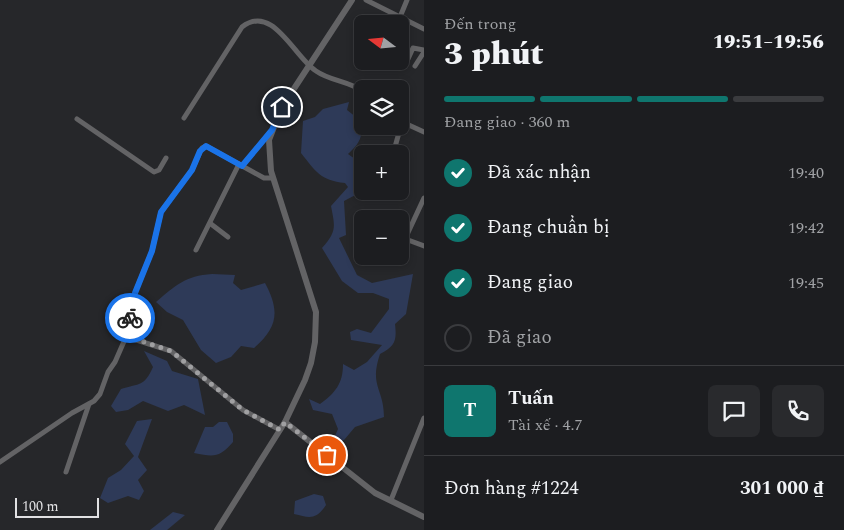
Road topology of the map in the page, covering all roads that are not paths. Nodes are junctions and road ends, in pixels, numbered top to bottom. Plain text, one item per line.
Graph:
1 (352, 0) edge
2 (366, 0) edge
3 (407, 0) edge
4 (396, 15) edge
5 (401, 15) edge
6 (409, 22) edge
7 (424, 29) edge
8 (424, 51) edge
9 (409, 57) edge
10 (310, 64) junction
11 (415, 66) dead end
12 (354, 85) edge
13 (184, 118) dead end
14 (77, 119) dead end
15 (409, 125) edge
16 (272, 130) junction
17 (424, 132) edge
18 (166, 158) dead end
19 (240, 165) junction
20 (273, 178) junction
21 (424, 198) edge
22 (211, 224) junction
23 (409, 225) edge
24 (228, 237) dead end
25 (409, 241) edge
26 (424, 246) edge
27 (196, 250) dead end
28 (127, 336) junction
29 (90, 404) junction
30 (424, 418) edge
31 (285, 422) junction
32 (280, 430) junction
33 (0, 462) edge
34 (66, 472) dead end
35 (392, 500) junction
36 (424, 517) edge
37 (217, 530) edge

1 - 10 street
2 - 4 street
3 - 5 street
6 - 7 street
8 - 9 street
8 - 11 street
10 - 12 street
10 - 13 street
10 - 16 street
14 - 18 street
15 - 17 street
16 - 19 street
16 - 20 street
19 - 20 street
19 - 22 street
19 - 28 street
20 - 31 street
21 - 23 street
22 - 24 street
22 - 27 street
25 - 26 street
28 - 29 street
28 - 32 street
29 - 33 street
29 - 34 street
30 - 35 street
31 - 32 street
31 - 35 street
32 - 37 street
35 - 36 street

